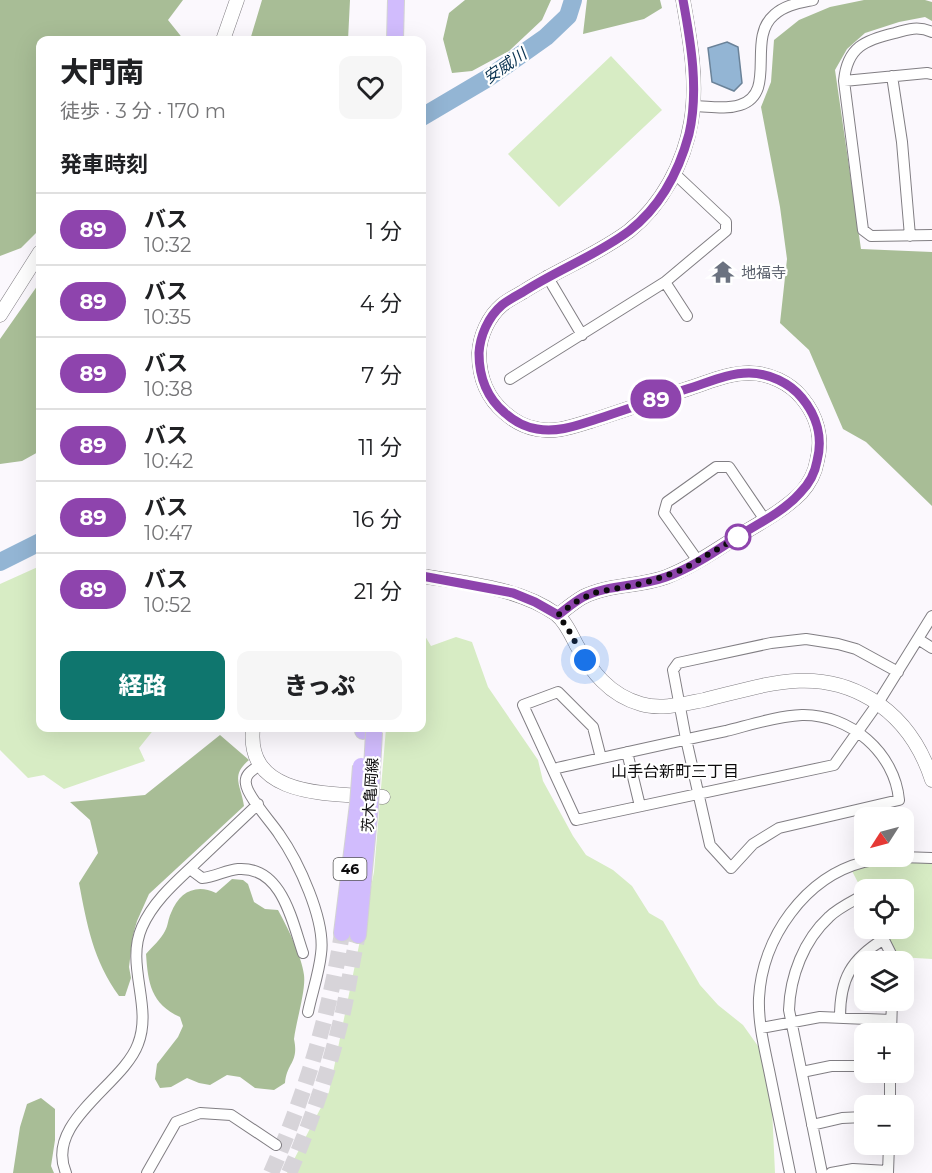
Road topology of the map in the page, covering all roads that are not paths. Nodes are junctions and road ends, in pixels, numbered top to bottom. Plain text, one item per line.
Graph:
1 (237, 0) edge
2 (396, 0) edge
3 (683, 0) edge
4 (813, 0) edge
5 (932, 32) edge
6 (224, 36) edge
7 (395, 36) edge
8 (932, 74) edge
9 (892, 76) junction
10 (844, 81) junction
11 (693, 106) junction
12 (675, 174) junction
13 (910, 236) junction
14 (932, 236) edge
15 (36, 258) edge
16 (547, 276) junction
17 (665, 282) junction
18 (0, 315) edge
19 (687, 316) dead end
20 (582, 335) junction
21 (510, 379) dead end
22 (765, 520) junction
23 (698, 561) junction
24 (426, 577) edge
25 (558, 615) junction
26 (932, 616) edge
27 (918, 639) junction
28 (932, 648) edge
29 (898, 672) junction
30 (878, 703) junction
31 (680, 705) junction
32 (253, 732) edge
33 (369, 732) edge
34 (858, 732) junction
35 (686, 739) junction
36 (627, 752) junction
37 (601, 758) junction
38 (261, 764) junction
39 (553, 769) junction
40 (932, 780) edge
41 (699, 793) junction
42 (370, 803) junction
43 (258, 804) junction
44 (640, 806) junction
45 (932, 858) edge
46 (190, 869) junction
47 (854, 901) edge
48 (350, 934) tunnel mouth
49 (884, 939) joint
50 (890, 951) edge
51 (303, 953) dead end
52 (891, 1011) edge
53 (308, 1012) dead end
54 (840, 1017) junction
55 (891, 1020) joint
56 (791, 1022) junction
57 (761, 1028) junction
58 (854, 1066) edge
59 (802, 1072) junction
60 (854, 1117) edge
61 (812, 1125) junction
62 (276, 1145) dead end
63 (889, 1155) edge
64 (888, 1172) edge
65 (66, 1173) edge
66 (147, 1173) edge
67 (790, 1173) edge
68 (822, 1173) edge
69 (831, 1173) edge

1 - 6 street
2 - 7 main road
3 - 11 street
4 - 11 street
5 - 10 street
8 - 9 street
9 - 10 street
9 - 13 street
10 - 13 street
11 - 12 street
12 - 16 street
12 - 17 street
13 - 14 street
15 - 18 street
16 - 20 street
16 - 22 street
17 - 19 street
17 - 20 street
20 - 21 street
22 - 23 street
22 - 23 street
23 - 25 street
24 - 25 street
25 - 31 street
26 - 27 street
27 - 28 street
27 - 29 street
29 - 30 street
29 - 31 street
30 - 31 street
30 - 34 street
30 - 40 street
31 - 35 street
32 - 38 street
33 - 42 main road, 茨木亀岡線 / 46, bridge
34 - 35 street
34 - 41 street
34 - 41 street
35 - 36 street
35 - 41 street
36 - 37 street
36 - 44 street
37 - 39 street
37 - 39 street
38 - 42 street
38 - 43 street
39 - 44 street
41 - 44 street
42 - 48 main road, 茨木亀岡線 / 46
43 - 46 street
43 - 53 street
45 - 57 street
46 - 51 street
46 - 65 street
47 - 56 street
49 - 50 street
49 - 54 street
52 - 55 street
54 - 55 street
54 - 56 street
56 - 57 street
56 - 59 street
57 - 67 street
58 - 59 street
59 - 61 street
60 - 61 street
61 - 68 street
62 - 66 street
63 - 64 street
64 - 69 street

